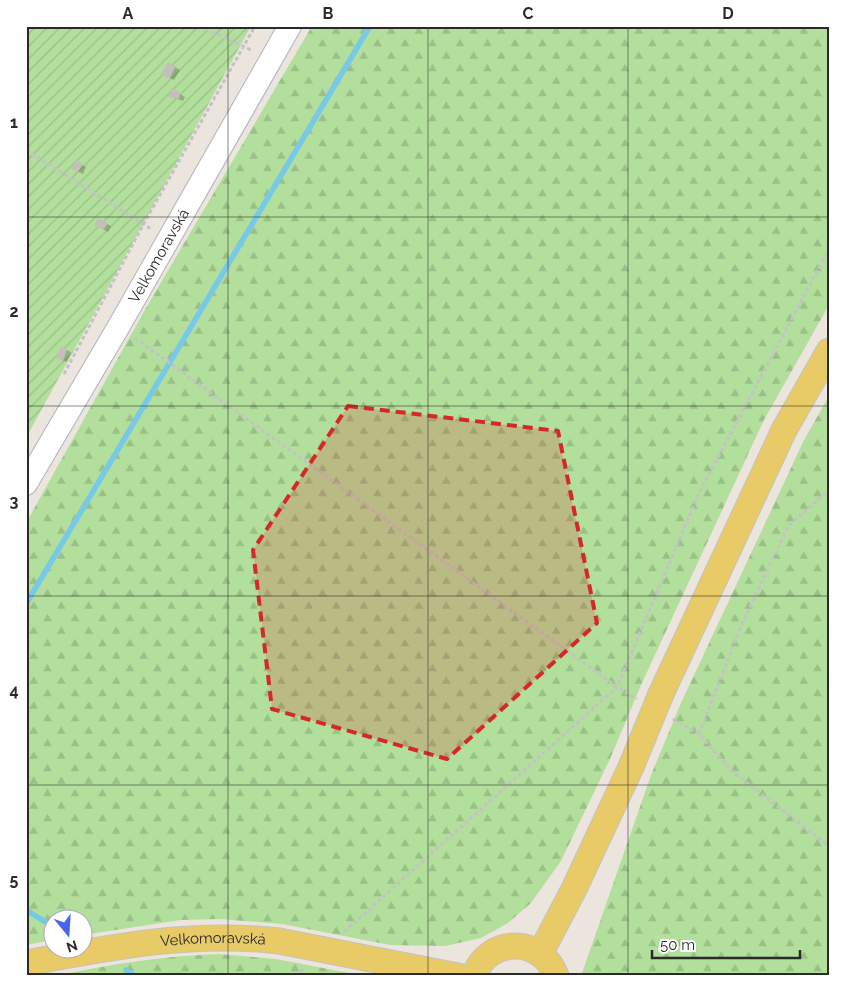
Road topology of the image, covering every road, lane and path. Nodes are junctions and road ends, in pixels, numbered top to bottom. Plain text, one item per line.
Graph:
1 (200, 26) edge
2 (255, 26) edge
3 (290, 26) edge
4 (244, 47) junction
5 (271, 60) junction
6 (26, 150) edge
7 (143, 225) junction
8 (170, 238) junction
9 (829, 249) edge
10 (829, 350) edge
11 (155, 352) dead end
12 (64, 375) dead end
13 (26, 484) edge
14 (829, 490) edge
15 (618, 688) junction
16 (656, 704) junction
17 (699, 734) junction
18 (829, 846) edge
19 (339, 936) dead end
20 (540, 954) junction
21 (26, 963) edge
22 (310, 963) dead end
23 (295, 976) edge
24 (458, 976) edge
25 (474, 976) edge
26 (556, 976) edge

1 - 4 path
2 - 4 path
3 - 5 street, Velkomoravská
4 - 5 path
4 - 7 path
5 - 8 street, Velkomoravská
6 - 7 path
7 - 8 path
7 - 12 path
8 - 13 street, Velkomoravská
9 - 15 path
10 - 16 main road
11 - 15 path
14 - 17 path
15 - 16 path
15 - 19 path
16 - 17 path
16 - 20 main road, bridge
17 - 18 path
20 - 25 main road
20 - 26 main road
21 - 24 main road, Velkomoravská, bridge
22 - 23 path

